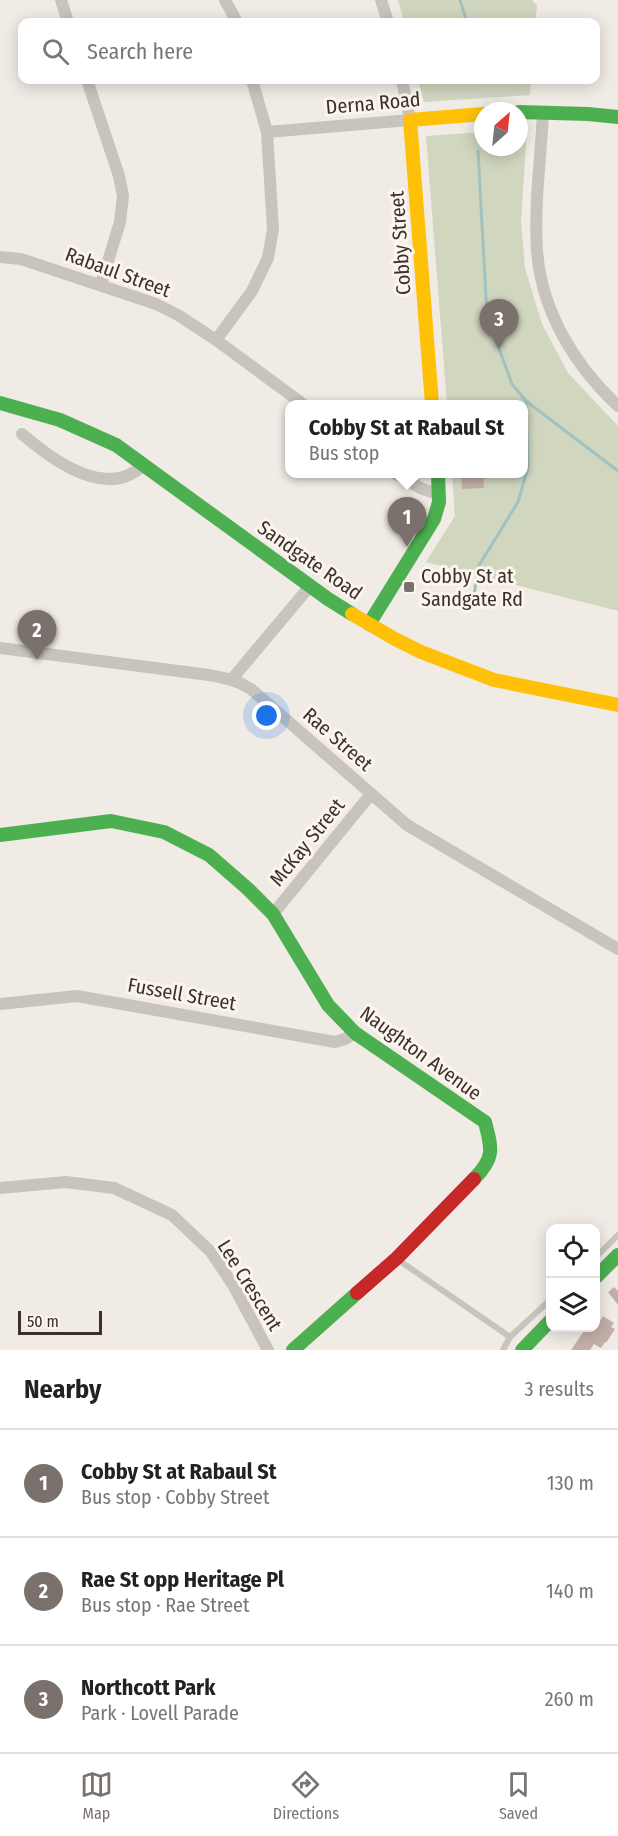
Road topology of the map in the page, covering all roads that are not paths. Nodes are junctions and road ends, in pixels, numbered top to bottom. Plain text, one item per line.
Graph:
1 (61, 0) edge
2 (225, 0) edge
3 (381, 0) edge
4 (67, 18) edge
5 (235, 18) edge
6 (387, 18) edge
7 (88, 84) edge
8 (253, 84) edge
9 (403, 84) edge
10 (528, 112) edge
11 (543, 112) junction
12 (474, 115) edge
13 (618, 117) edge
14 (410, 120) junction
15 (267, 132) junction
16 (0, 258) edge
17 (101, 284) junction
18 (216, 340) junction
19 (296, 400) edge
20 (432, 400) edge
21 (0, 403) edge
22 (618, 406) edge
23 (22, 434) dead end
24 (143, 465) junction
25 (403, 478) edge
26 (438, 478) edge
27 (439, 494) junction
28 (310, 586) junction
29 (369, 624) junction
30 (2, 647) edge
31 (232, 679) junction
32 (618, 705) edge
33 (371, 794) junction
34 (0, 835) edge
35 (273, 914) junction
36 (618, 950) edge
37 (0, 1004) edge
38 (355, 1033) junction
39 (0, 1188) edge
40 (618, 1236) edge
41 (600, 1253) edge
42 (618, 1255) edge
43 (397, 1258) junction
44 (600, 1273) edge
45 (546, 1304) edge
46 (546, 1325) edge
47 (510, 1337) junction
48 (268, 1350) edge
49 (292, 1350) edge
50 (503, 1350) edge
51 (522, 1350) edge

1 - 4 street
2 - 5 street
3 - 6 street
7 - 17 street
8 - 15 street
9 - 14 street, Cobby Street
10 - 11 street
11 - 13 street
11 - 22 street
12 - 14 street, Derna Road
14 - 15 street, Derna Road
14 - 20 street, Cobby Street
15 - 18 street
16 - 17 street, Rabaul Street
17 - 18 street, Rabaul Street
18 - 19 street, Rabaul Street
21 - 24 street, Sandgate Road
23 - 24 street
24 - 28 street, Sandgate Road
25 - 27 street
26 - 27 street
27 - 29 street
28 - 29 street, Sandgate Road
28 - 31 street
29 - 32 street, Sandgate Road
30 - 31 street, Rae Street
31 - 33 street, Rae Street
33 - 35 street, McKay Street
33 - 36 street, Rae Street
34 - 35 street, Naughton Avenue
35 - 38 street, Naughton Avenue
37 - 38 street, Fussell Street
38 - 43 street, Naughton Avenue
39 - 48 street, Lee Crescent
40 - 41 lane
42 - 44 street
43 - 47 lane
43 - 49 street, Naughton Avenue
45 - 47 lane
46 - 51 street
47 - 50 lane

